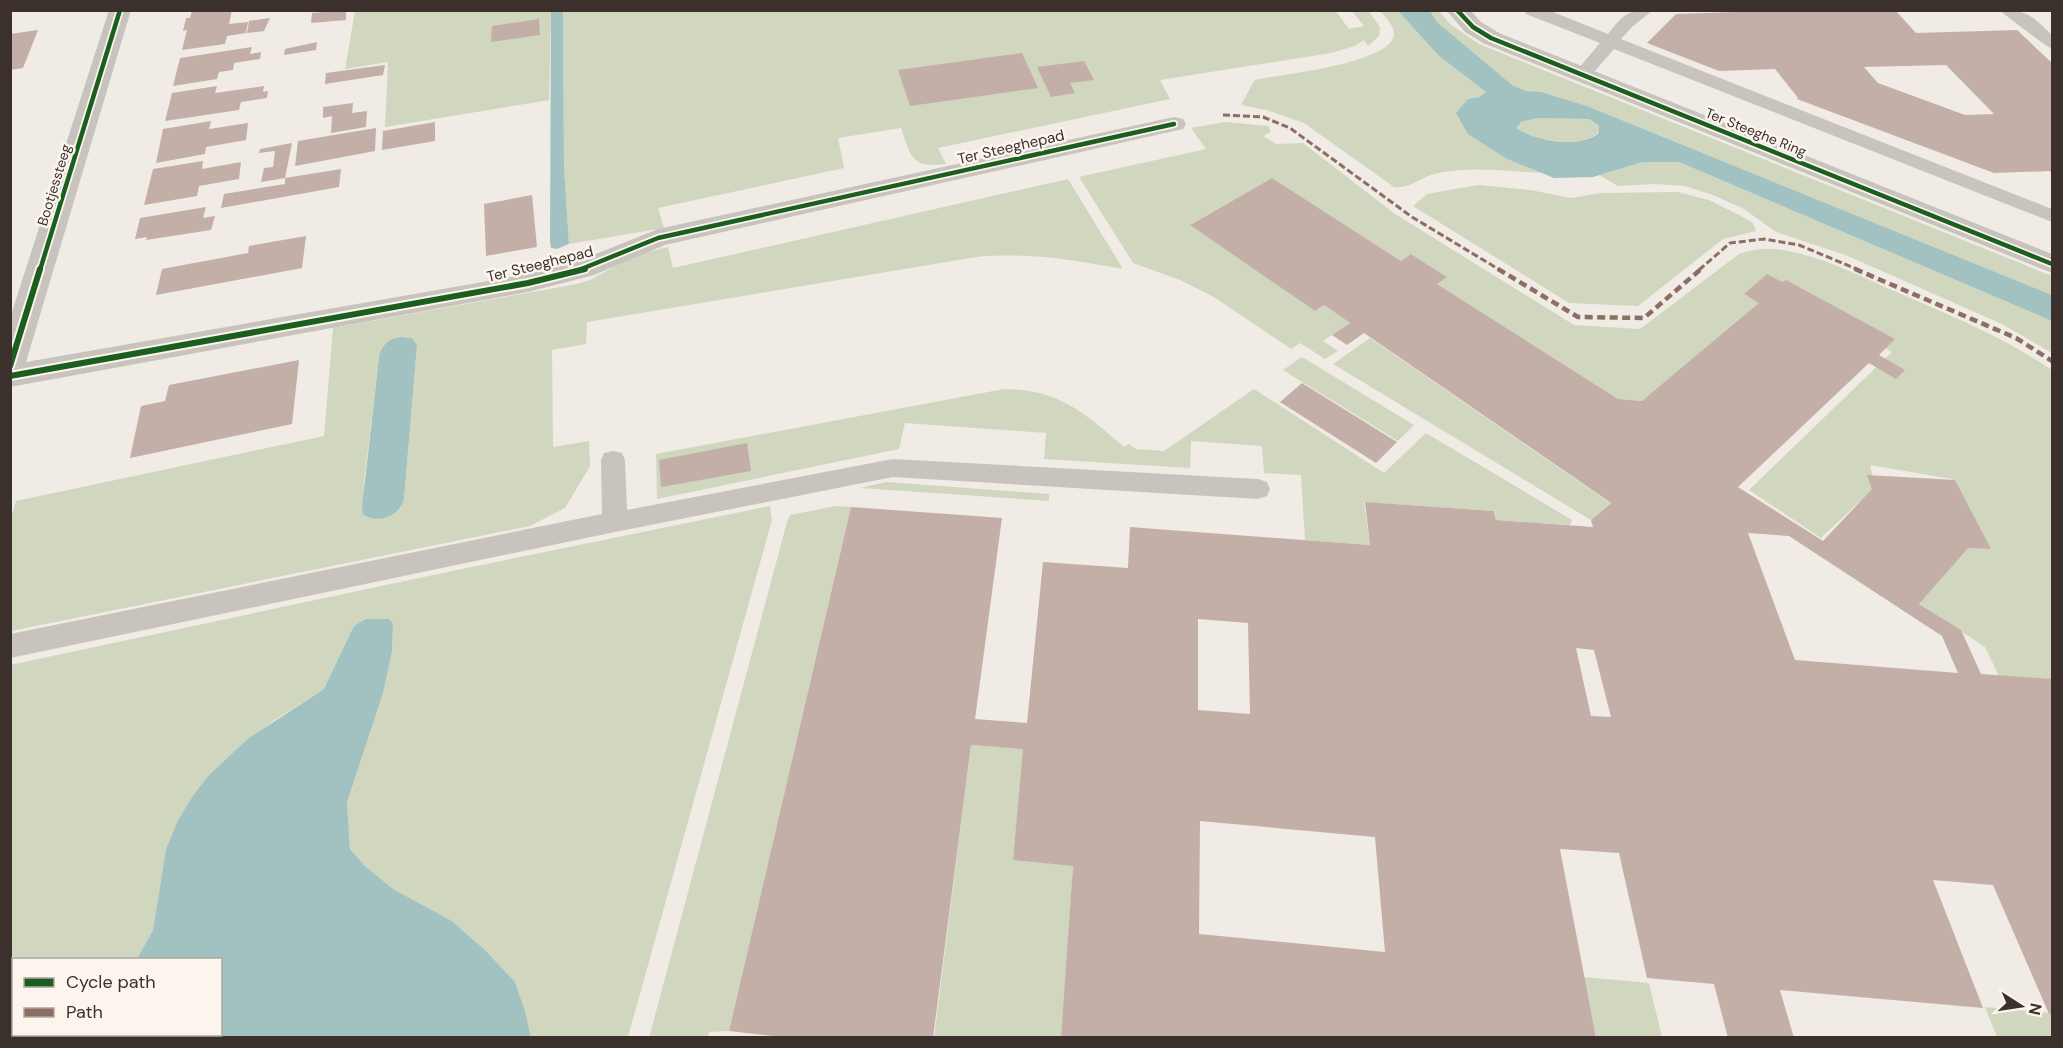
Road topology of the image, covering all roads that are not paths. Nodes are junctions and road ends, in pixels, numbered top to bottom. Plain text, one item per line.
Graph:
1 (120, 10) edge
2 (1457, 10) edge
3 (1532, 10) edge
4 (1644, 10) edge
5 (2008, 10) edge
6 (1611, 43) junction
7 (2052, 44) edge
8 (1582, 75) junction
9 (1174, 124) dead end
10 (2052, 216) edge
11 (2052, 264) edge
12 (10, 366) edge
13 (10, 376) edge
14 (613, 460) dead end
15 (1258, 489) dead end
16 (615, 522) junction
17 (10, 646) edge

1 - 12 street, Bootjessteeg
2 - 8 street, Ter Steeghe Ring
3 - 6 lane
4 - 6 lane
5 - 7 lane
6 - 8 lane
6 - 10 lane
8 - 11 street, Ter Steeghe Ring
9 - 13 street, Ter Steeghepad
14 - 16 lane
15 - 16 lane
16 - 17 lane

